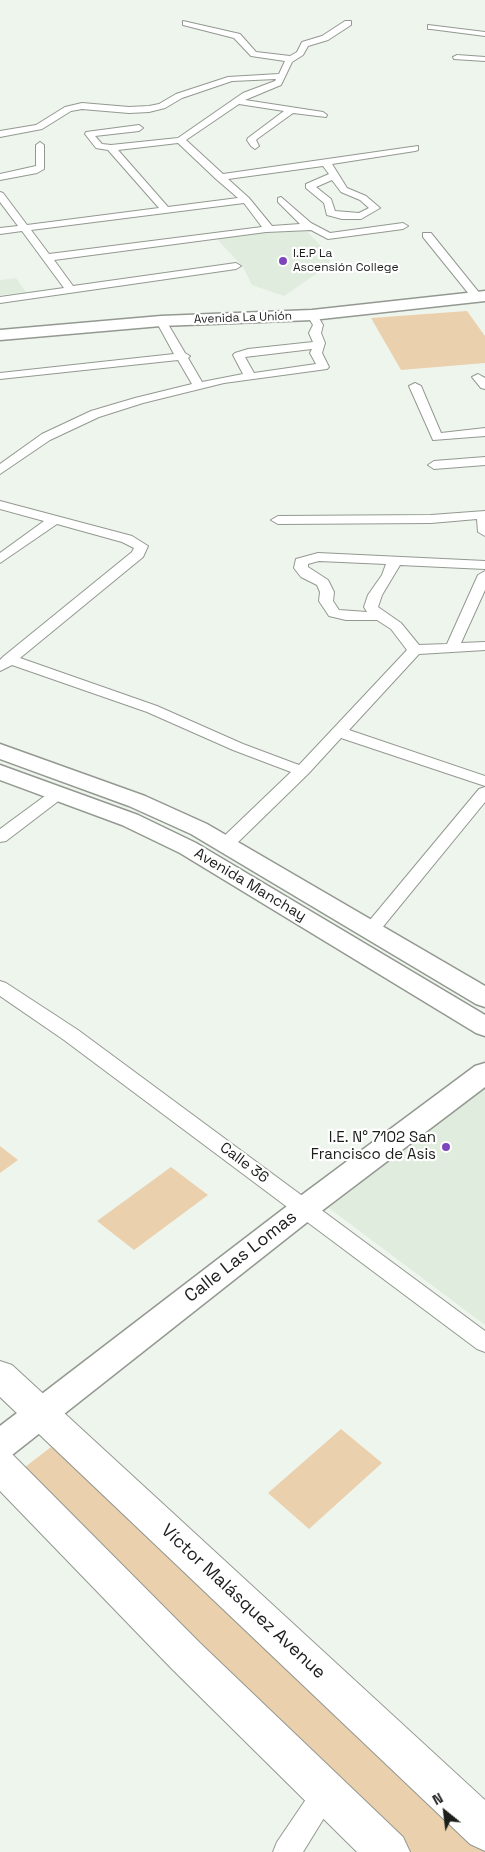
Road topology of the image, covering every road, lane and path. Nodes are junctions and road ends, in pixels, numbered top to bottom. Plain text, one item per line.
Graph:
1 (186, 23) dead end
2 (348, 23) dead end
3 (431, 27) dead end
4 (485, 34) edge
5 (483, 56) edge
6 (457, 57) dead end
7 (291, 59) junction
8 (281, 76) junction
9 (237, 101) junction
10 (292, 109) junction
11 (323, 115) dead end
12 (89, 117) dead end
13 (139, 128) dead end
14 (111, 131) junction
15 (0, 134) edge
16 (180, 140) junction
17 (40, 145) dead end
18 (255, 146) dead end
19 (111, 148) junction
20 (415, 148) dead end
21 (326, 163) junction
22 (334, 174) junction
23 (219, 176) junction
24 (0, 177) edge
25 (0, 195) edge
26 (246, 200) junction
27 (281, 200) dead end
28 (166, 210) junction
29 (403, 226) dead end
30 (309, 227) junction
31 (23, 228) junction
32 (266, 229) junction
33 (0, 231) edge
34 (427, 235) dead end
35 (45, 258) junction
36 (236, 266) dead end
37 (70, 289) junction
38 (481, 296) edge
39 (0, 300) edge
40 (312, 315) junction
41 (161, 320) junction
42 (0, 335) edge
43 (318, 345) junction
44 (184, 356) junction
45 (0, 376) edge
46 (250, 376) junction
47 (199, 386) junction
48 (415, 386) dead end
49 (485, 432) edge
50 (485, 461) edge
51 (434, 465) dead end
52 (0, 470) edge
53 (0, 505) edge
54 (484, 515) edge
55 (54, 520) junction
56 (278, 520) dead end
57 (485, 532) edge
58 (0, 559) edge
59 (396, 560) junction
60 (485, 565) edge
61 (485, 575) edge
62 (380, 616) junction
63 (485, 646) edge
64 (452, 648) junction
65 (415, 650) junction
66 (5, 663) edge
67 (339, 732) junction
68 (0, 751) edge
69 (302, 771) junction
70 (0, 772) edge
71 (485, 781) edge
72 (485, 792) edge
73 (59, 793) junction
74 (0, 836) edge
75 (226, 844) junction
76 (371, 930) junction
77 (0, 987) edge
78 (483, 1015) edge
79 (485, 1073) edge
80 (305, 1208) junction
81 (485, 1344) edge
82 (0, 1375) edge
83 (41, 1412) junction
84 (0, 1445) edge
85 (0, 1466) edge
86 (327, 1792) junction
87 (485, 1829) edge
88 (287, 1852) edge
89 (388, 1852) edge

1 - 7 street
2 - 7 street
3 - 4 street
5 - 6 street
7 - 8 street
8 - 9 street
8 - 15 street
9 - 10 street
9 - 16 street
10 - 11 street
10 - 18 street
12 - 14 street
13 - 14 street
14 - 19 street
16 - 19 street
16 - 23 street
17 - 24 street
19 - 28 street
20 - 21 street
21 - 22 street
21 - 23 street
22 - 22 street
23 - 26 street
25 - 31 street
26 - 28 street
26 - 32 street
27 - 30 street
28 - 31 street
29 - 30 street
30 - 32 street
31 - 33 street
31 - 35 street
32 - 35 street
34 - 38 street
35 - 37 street
36 - 37 street
37 - 39 street
38 - 40 street, Avenida La Unión
40 - 41 street, Avenida La Unión
40 - 43 street
41 - 42 street, Avenida La Unión
41 - 44 street
43 - 46 street
43 - 46 street
44 - 45 street
44 - 47 street
46 - 47 street
47 - 52 street
48 - 49 street
50 - 51 street
53 - 55 street
54 - 56 street
54 - 57 street
55 - 58 street
55 - 66 street
59 - 60 street
59 - 62 street
59 - 62 street
61 - 64 street
62 - 65 street
63 - 64 street
64 - 65 street
65 - 67 street
66 - 69 street
67 - 69 street
67 - 71 street
68 - 75 street, Avenida Manchay
69 - 75 street
70 - 73 street, Avenida Manchay
72 - 76 street
73 - 74 street
73 - 78 street, Avenida Manchay
75 - 76 street, Avenida Manchay
76 - 78 street, Avenida Manchay
77 - 80 street, Calle 36
79 - 80 street, Calle Las Lomas
80 - 81 street, Calle 36
80 - 83 street, Calle Las Lomas
82 - 83 main road, Víctor Malásquez Avenue
83 - 84 street, Calle Las Lomas
83 - 87 main road, Víctor Malásquez Avenue
85 - 86 main road
86 - 88 street
86 - 89 main road

